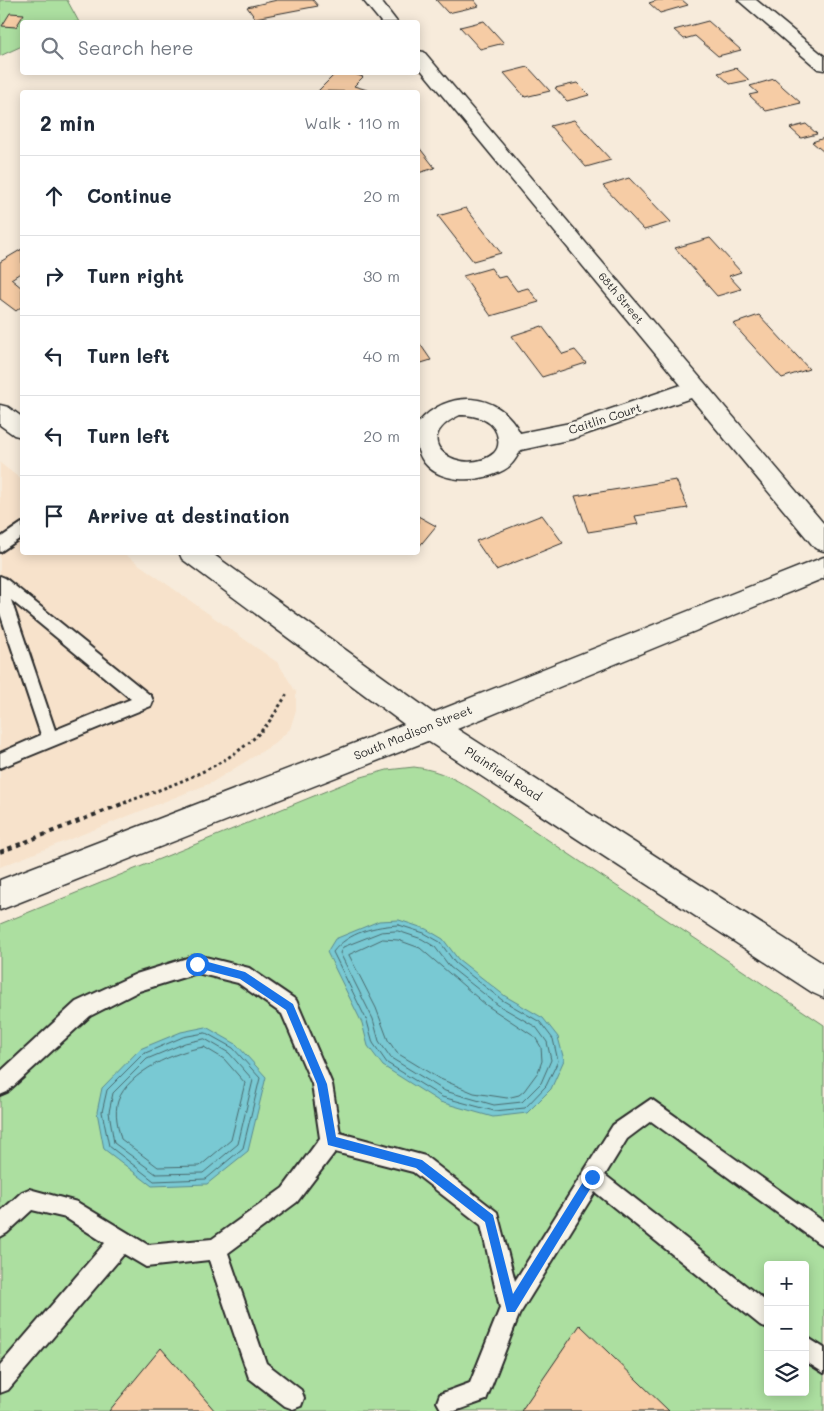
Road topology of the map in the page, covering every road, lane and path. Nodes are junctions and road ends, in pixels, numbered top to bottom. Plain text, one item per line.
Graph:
1 (371, 0) edge
2 (746, 0) edge
3 (388, 20) edge
4 (420, 58) edge
5 (824, 65) edge
6 (696, 388) junction
7 (0, 413) edge
8 (20, 428) edge
9 (511, 443) dead end
10 (20, 531) edge
11 (824, 541) edge
12 (0, 546) edge
13 (195, 555) edge
14 (824, 567) edge
15 (0, 582) edge
16 (0, 590) edge
17 (288, 693) dead end
18 (430, 727) junction
19 (50, 738) junction
20 (0, 761) edge
21 (0, 852) edge
22 (0, 895) edge
23 (824, 982) edge
24 (0, 1085) edge
25 (331, 1141) junction
26 (592, 1177) junction
27 (0, 1226) edge
28 (824, 1235) edge
29 (121, 1241) junction
30 (216, 1249) junction
31 (511, 1308) junction
32 (764, 1314) edge
33 (809, 1350) edge
34 (824, 1362) edge
35 (0, 1382) edge
36 (293, 1398) dead end
37 (448, 1402) dead end

1 - 3 street
2 - 5 street
4 - 6 street, 68th Street
6 - 9 street, Caitlin Court
6 - 11 street, 68th Street
7 - 8 street
10 - 12 lane
13 - 18 street, Plainfield Road
14 - 18 street, South Madison Street
15 - 19 lane
16 - 19 lane
17 - 21 path
18 - 22 street, South Madison Street
18 - 23 street, Plainfield Road
19 - 20 lane
24 - 25 lane
25 - 30 lane
25 - 31 lane
26 - 28 lane
26 - 31 lane
26 - 32 lane
27 - 29 lane
29 - 30 lane
29 - 35 lane
30 - 36 lane
31 - 37 lane
33 - 34 lane

